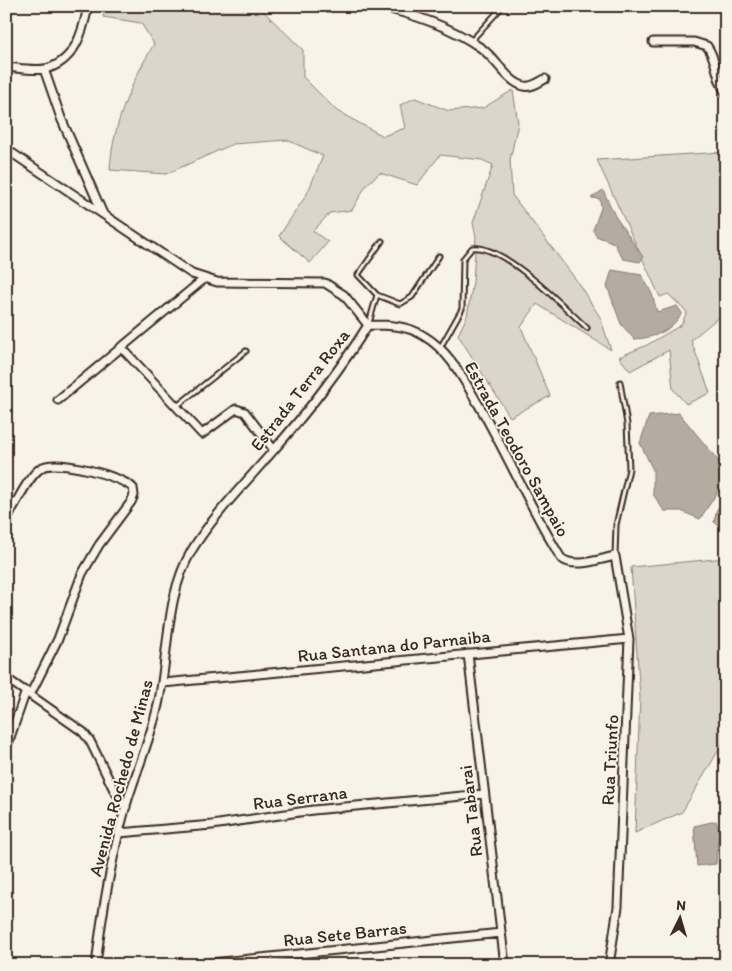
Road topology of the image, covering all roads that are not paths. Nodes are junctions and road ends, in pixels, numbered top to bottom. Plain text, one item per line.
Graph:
1 (88, 6) edge
2 (378, 6) edge
3 (503, 6) edge
4 (470, 41) junction
5 (653, 42) dead end
6 (6, 67) edge
7 (44, 69) junction
8 (545, 79) dead end
9 (726, 93) edge
10 (6, 149) edge
11 (103, 214) junction
12 (382, 241) dead end
13 (439, 256) dead end
14 (204, 279) junction
15 (377, 295) junction
16 (368, 325) junction
17 (586, 328) dead end
18 (121, 347) junction
19 (440, 349) junction
20 (246, 351) dead end
21 (620, 382) dead end
22 (58, 400) dead end
23 (176, 406) junction
24 (274, 450) junction
25 (6, 520) edge
26 (615, 556) junction
27 (182, 570) joint
28 (629, 639) junction
29 (468, 654) junction
30 (6, 678) edge
31 (163, 684) junction
32 (28, 692) junction
33 (6, 749) edge
34 (484, 794) junction
35 (126, 807) junction
36 (119, 833) junction
37 (500, 933) junction
38 (96, 965) edge
39 (192, 965) edge
40 (505, 965) edge
41 (609, 965) edge

1 - 7 street
2 - 4 street
3 - 4 lane
4 - 8 street
5 - 9 street
6 - 7 street
7 - 11 street
10 - 11 street, Estrada Terra Roxa
11 - 14 street, Estrada Terra Roxa
12 - 15 lane
13 - 15 lane
14 - 16 street, Estrada Terra Roxa
14 - 18 street
15 - 16 lane
16 - 19 street, Estrada Teodoro Sampaio
16 - 24 street, Estrada Terra Roxa
17 - 19 lane
18 - 22 street
18 - 23 street
19 - 26 street, Estrada Teodoro Sampaio
20 - 23 lane
21 - 26 lane
23 - 24 street
24 - 27 street, Estrada Terra Roxa
25 - 32 street
26 - 28 street, Rua Triunfo
27 - 31 street, Avenida Rochedo de Minas
28 - 29 street, Rua Santana do Parnaiba
28 - 41 street, Rua Triunfo
29 - 31 street, Rua Santana do Parnaiba
29 - 34 street, Rua Tabarai
30 - 32 street
31 - 35 street, Avenida Rochedo de Minas
32 - 33 street
32 - 35 street
34 - 36 street, Rua Serrana
34 - 37 street, Rua Tabarai
35 - 36 street, Avenida Rochedo de Minas
36 - 38 street, Avenida Rochedo de Minas
37 - 39 street, Rua Sete Barras
37 - 40 street, Rua Tabarai

